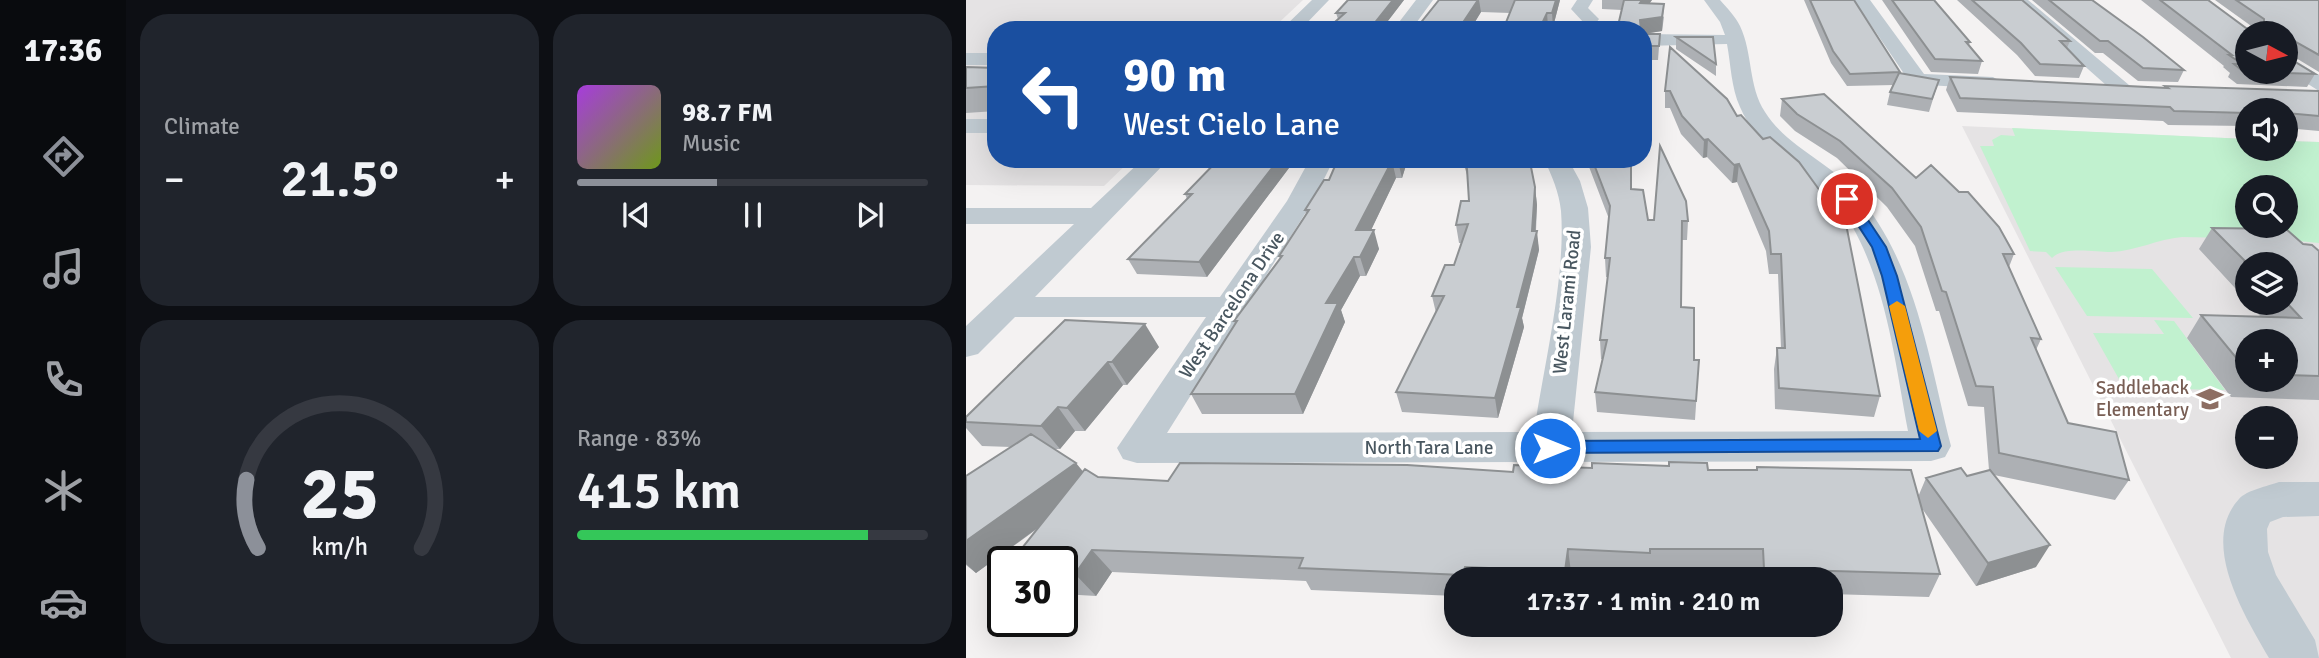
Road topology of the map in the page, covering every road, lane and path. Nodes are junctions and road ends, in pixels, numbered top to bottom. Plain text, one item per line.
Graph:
1 (1321, 0) edge
2 (1425, 0) edge
3 (1585, 0) edge
4 (1712, 0) edge
5 (1862, 0) edge
6 (2018, 0) edge
7 (1590, 19) dead end
8 (1299, 21) edge
9 (1409, 21) edge
10 (1652, 40) edge
11 (1734, 40) junction
12 (966, 59) edge
13 (987, 60) edge
14 (2298, 70) edge
15 (966, 74) edge
16 (987, 74) edge
17 (2013, 84) edge
18 (2319, 85) edge
19 (2082, 87) edge
20 (2123, 89) junction
21 (2149, 90) edge
22 (2293, 96) edge
23 (2319, 97) edge
24 (966, 126) edge
25 (987, 126) edge
26 (1148, 168) edge
27 (1317, 168) edge
28 (1560, 168) edge
29 (966, 216) edge
30 (1099, 216) junction
31 (1006, 307) junction
32 (1229, 307) junction
33 (966, 346) edge
34 (1137, 447) joint
35 (1550, 448) junction
36 (2319, 499) edge
37 (2297, 658) edge

1 - 8 street
2 - 9 street
3 - 7 street
4 - 11 street
5 - 17 street
6 - 20 street
10 - 11 street
11 - 35 street, North Tara Lane
12 - 13 street
14 - 18 street
15 - 16 street
19 - 20 street
20 - 21 street
22 - 23 street
24 - 25 street
26 - 30 street
27 - 32 street, West Barcelona Drive
28 - 35 street, West Larami Road
29 - 30 street
30 - 31 street
31 - 32 street
31 - 33 street
32 - 34 street, West Barcelona Drive
34 - 35 street, North Tara Lane
36 - 37 street

